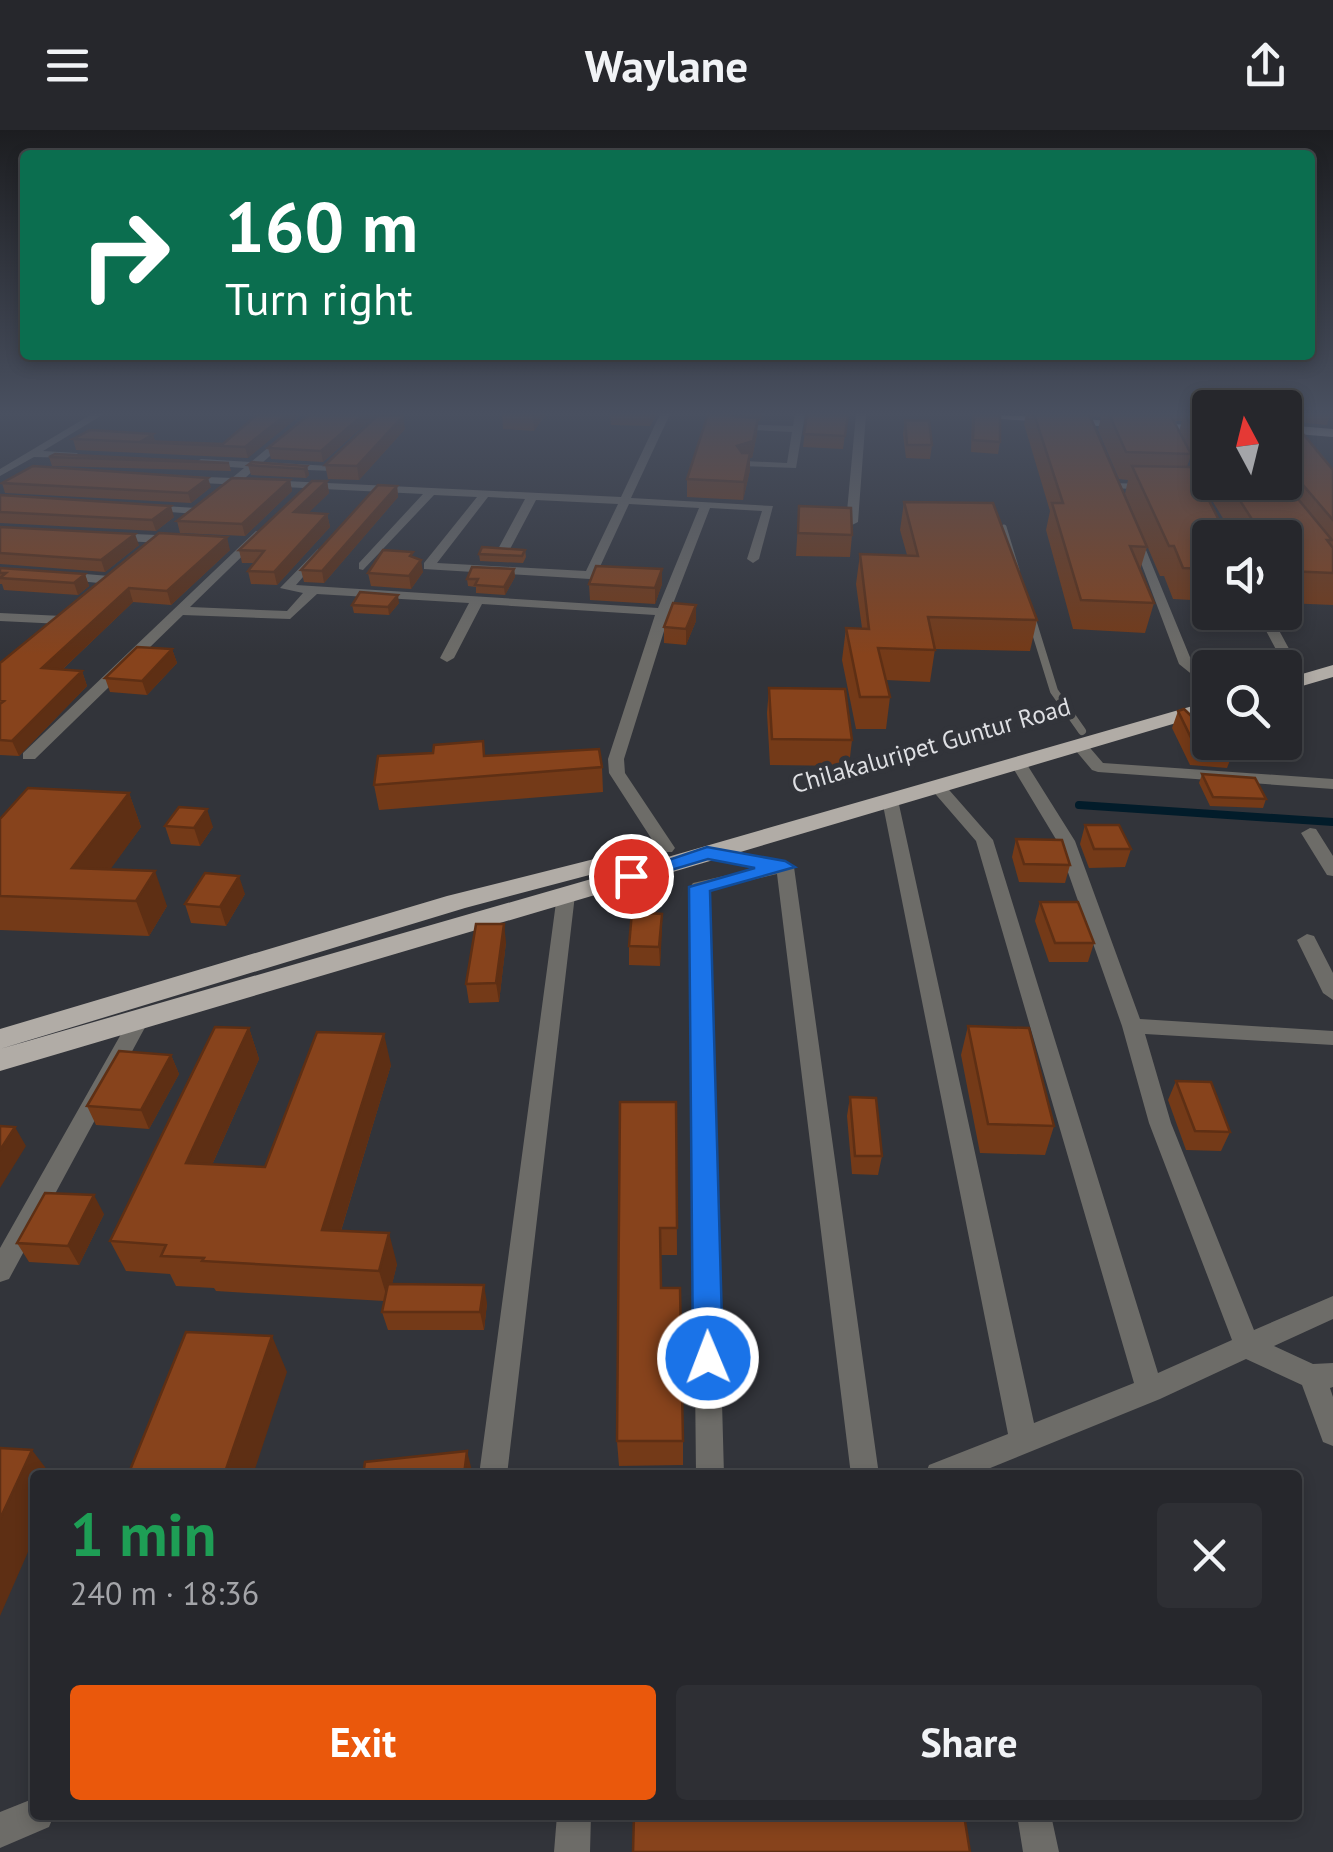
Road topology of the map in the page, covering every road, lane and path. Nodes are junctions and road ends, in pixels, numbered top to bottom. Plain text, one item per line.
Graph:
1 (302, 494) edge
2 (370, 494) edge
3 (429, 494) edge
4 (485, 494) edge
5 (493, 494) edge
6 (630, 494) edge
7 (854, 494) edge
8 (1117, 494) edge
9 (532, 496) junction
10 (298, 498) edge
11 (628, 500) junction
12 (1200, 500) edge
13 (208, 502) edge
14 (1121, 503) edge
15 (362, 504) edge
16 (706, 505) junction
17 (1203, 505) edge
18 (137, 507) edge
19 (196, 511) junction
20 (272, 521) edge
21 (1128, 521) edge
22 (852, 522) edge
23 (1004, 527) edge
24 (90, 535) edge
25 (161, 539) junction
26 (195, 541) edge
27 (230, 543) edge
28 (246, 544) junction
29 (324, 546) edge
30 (148, 550) edge
31 (504, 552) edge
32 (754, 559) dead end
33 (363, 566) dead end
34 (122, 570) edge
35 (590, 575) junction
36 (55, 576) edge
37 (640, 577) edge
38 (657, 577) edge
39 (674, 578) junction
40 (110, 580) junction
41 (1020, 581) edge
42 (98, 590) edge
43 (313, 590) junction
44 (476, 603) junction
45 (182, 611) junction
46 (666, 612) junction
47 (0, 617) edge
48 (1032, 618) edge
49 (50, 632) edge
50 (1333, 657) edge
51 (446, 658) dead end
52 (1192, 669) edge
53 (1302, 669) edge
54 (1333, 671) edge
55 (1302, 674) edge
56 (1192, 700) edge
57 (1192, 711) edge
58 (1081, 738) junction
59 (29, 756) dead end
60 (1018, 762) junction
61 (1333, 784) edge
62 (936, 786) junction
63 (890, 800) junction
64 (1310, 833) dead end
65 (666, 848) junction
66 (707, 853) junction
67 (785, 867) junction
68 (1333, 871) edge
69 (566, 895) junction
70 (1307, 940) dead end
71 (1333, 993) edge
72 (138, 1020) junction
73 (1132, 1026) junction
74 (1333, 1038) edge
75 (0, 1039) edge
76 (0, 1060) edge
77 (0, 1271) edge
78 (1333, 1307) edge
79 (1248, 1348) junction
80 (1323, 1376) edge
81 (1150, 1390) junction
82 (1333, 1433) edge
83 (1023, 1438) junction
84 (971, 1468) edge
85 (493, 1470) edge
86 (710, 1470) edge
87 (864, 1470) edge
88 (30, 1818) edge
89 (574, 1820) edge
90 (1035, 1820) edge
91 (0, 1830) edge
92 (572, 1852) edge
93 (1040, 1852) edge

1 - 10 street
2 - 15 street
3 - 33 street
4 - 35 street
5 - 9 street
6 - 11 street
7 - 22 street
8 - 14 street
9 - 11 street
9 - 31 street
11 - 16 street
11 - 35 street
12 - 17 street
13 - 19 street
16 - 32 street
16 - 39 street
18 - 19 street
19 - 25 street
20 - 28 street
21 - 52 street
23 - 41 lane
24 - 25 street
25 - 26 street
25 - 30 street
27 - 28 street
28 - 45 street
29 - 43 street
34 - 40 street
35 - 37 street
36 - 40 street
38 - 39 street
39 - 46 street
40 - 42 street
43 - 44 street
43 - 45 street
44 - 46 street
44 - 51 street
45 - 59 street
46 - 65 street
47 - 49 street
48 - 58 lane
50 - 53 highway
54 - 55 highway
56 - 58 highway, Chilakaluripet Guntur Road
57 - 58 highway, Chilakaluripet Guntur Road
58 - 60 highway, Chilakaluripet Guntur Road
58 - 61 street
58 - 65 highway, Chilakaluripet Guntur Road
60 - 62 highway, Chilakaluripet Guntur Road
60 - 73 street
62 - 63 highway, Chilakaluripet Guntur Road
62 - 81 street
63 - 66 highway, Chilakaluripet Guntur Road
63 - 83 street
64 - 68 street
65 - 75 highway, Chilakaluripet Guntur Road
66 - 67 street
66 - 69 highway, Chilakaluripet Guntur Road
67 - 86 street
67 - 87 street
69 - 72 highway, Chilakaluripet Guntur Road
69 - 85 street
70 - 71 street
72 - 76 highway, Chilakaluripet Guntur Road
72 - 77 street
73 - 74 street
73 - 79 street
78 - 79 street
79 - 80 street
79 - 81 street
80 - 82 street
81 - 83 street
83 - 84 street
88 - 91 street
89 - 92 street
90 - 93 street

